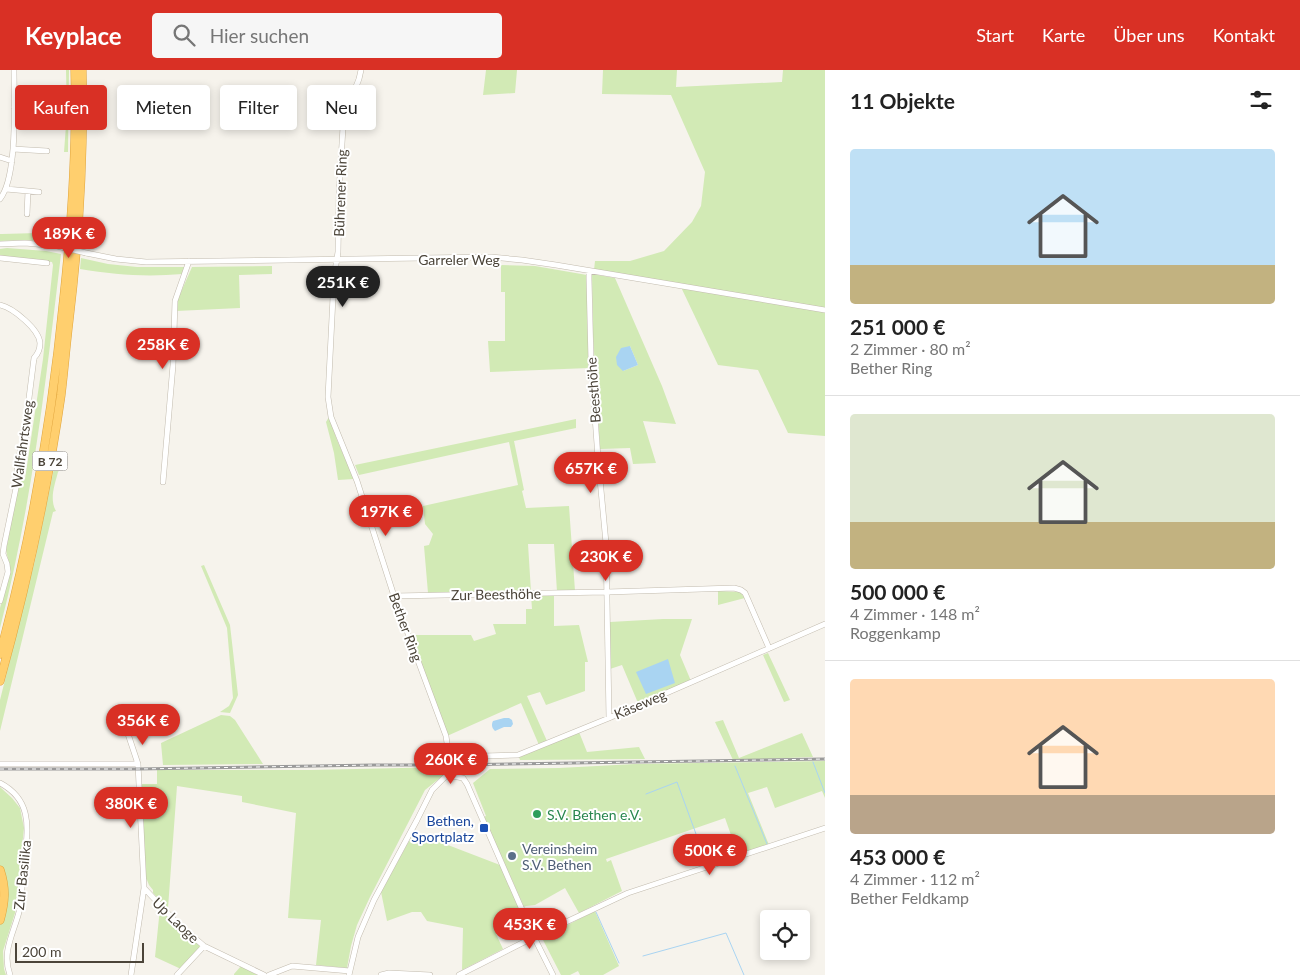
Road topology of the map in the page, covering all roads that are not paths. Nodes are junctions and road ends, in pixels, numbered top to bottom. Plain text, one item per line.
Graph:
1 (14, 70) edge
2 (75, 70) edge
3 (82, 70) edge
4 (360, 70) edge
5 (14, 107) joint
6 (13, 150) junction
7 (47, 151) dead end
8 (0, 157) edge
9 (12, 161) junction
10 (6, 189) junction
11 (28, 191) junction
12 (39, 192) dead end
13 (0, 199) edge
14 (27, 214) dead end
15 (0, 244) edge
16 (0, 258) edge
17 (336, 260) junction
18 (190, 261) junction
19 (47, 263) dead end
20 (589, 271) junction
21 (0, 305) edge
22 (825, 310) edge
23 (163, 482) dead end
24 (2, 554) edge
25 (607, 592) junction
26 (394, 596) junction
27 (0, 601) edge
28 (825, 624) edge
29 (769, 648) junction
30 (0, 654) edge
31 (0, 681) edge
32 (608, 718) junction
33 (128, 734) dead end
34 (449, 757) junction
35 (0, 764) edge
36 (138, 764) junction
37 (446, 775) junction
38 (0, 783) edge
39 (825, 828) edge
40 (0, 870) edge
41 (144, 888) junction
42 (0, 894) edge
43 (3, 906) junction
44 (0, 920) edge
45 (534, 937) junction
46 (204, 946) junction
47 (350, 973) edge
48 (10, 975) edge
49 (132, 975) edge
50 (177, 975) edge
51 (264, 975) edge
52 (269, 975) edge
53 (381, 975) edge
54 (430, 975) edge
55 (459, 975) edge
56 (553, 975) edge

1 - 5 street
2 - 30 highway, B 72
3 - 31 highway, B 72
4 - 17 street, Bührener Ring
5 - 6 street
6 - 7 street
6 - 9 street
8 - 9 street
9 - 10 street
10 - 11 street
10 - 13 street
11 - 12 street
11 - 14 street
15 - 18 street, Garreler Weg, bridge
16 - 19 street
17 - 18 street, Garreler Weg
17 - 20 street, Garreler Weg
17 - 26 street, Bether Ring
18 - 23 street
20 - 22 street, Garreler Weg
20 - 25 street, Beesthöhe
21 - 24 street, Wallfahrtsweg
24 - 27 street, Wallfahrtsweg
25 - 26 street, Zur Beesthöhe
25 - 29 street, Zur Beesthöhe
25 - 32 street, Beesthöhe
26 - 34 street, Bether Ring
28 - 29 street, Käseweg
29 - 32 street, Käseweg
32 - 34 street, Käseweg
33 - 36 street
34 - 37 street, Bether Ring
35 - 36 street
36 - 41 street
37 - 45 street
37 - 47 street
38 - 48 street, Zur Basilika
39 - 45 street
40 - 43 highway
41 - 46 street, Up Laoge
41 - 49 street
42 - 43 highway
43 - 44 highway
45 - 55 street
45 - 56 street
46 - 50 street
46 - 51 street, Up Laoge
47 - 52 street
53 - 54 street

